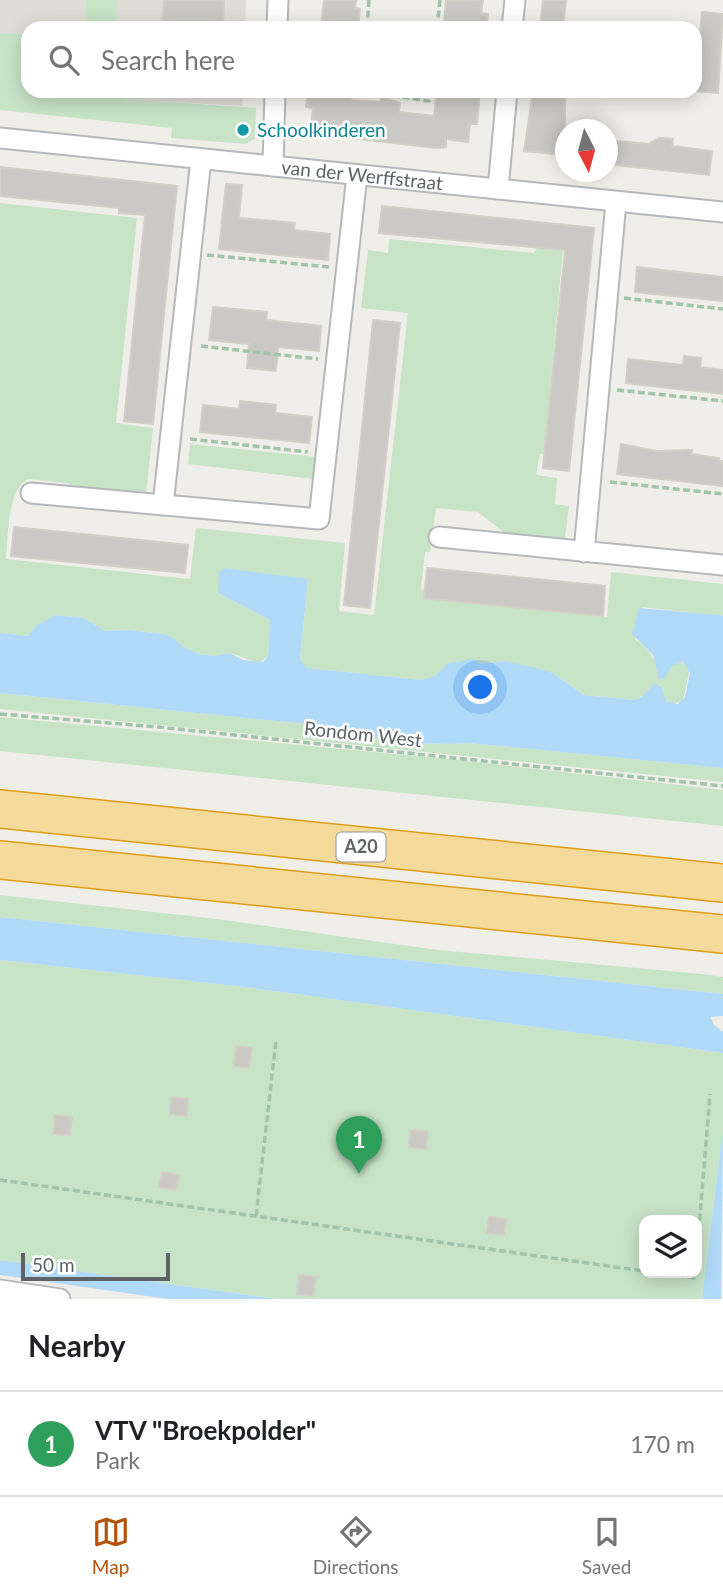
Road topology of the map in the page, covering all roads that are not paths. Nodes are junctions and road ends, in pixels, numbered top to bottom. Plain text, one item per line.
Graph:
1 (278, 0) edge
2 (515, 0) edge
3 (277, 21) edge
4 (513, 21) edge
5 (275, 98) edge
6 (506, 98) edge
7 (0, 138) edge
8 (201, 159) junction
9 (273, 166) junction
10 (358, 175) junction
11 (498, 189) junction
12 (616, 202) junction
13 (723, 212) edge
14 (31, 494) dead end
15 (163, 505) junction
16 (439, 537) dead end
17 (584, 552) junction
18 (723, 565) edge
19 (0, 809) edge
20 (0, 860) edge
21 (723, 883) edge
22 (723, 934) edge
23 (0, 1290) edge
24 (60, 1299) edge

1 - 3 street
2 - 4 street
5 - 9 street
6 - 11 street
7 - 8 street, van der Werffstraat
8 - 9 street, van der Werffstraat
8 - 15 street
9 - 10 street, van der Werffstraat
10 - 11 street, van der Werffstraat
10 - 15 street
11 - 12 street, van der Werffstraat
12 - 13 street, van der Werffstraat
12 - 17 street
14 - 15 street
16 - 17 street
17 - 18 street
19 - 21 highway, A20
20 - 22 highway
23 - 24 street

